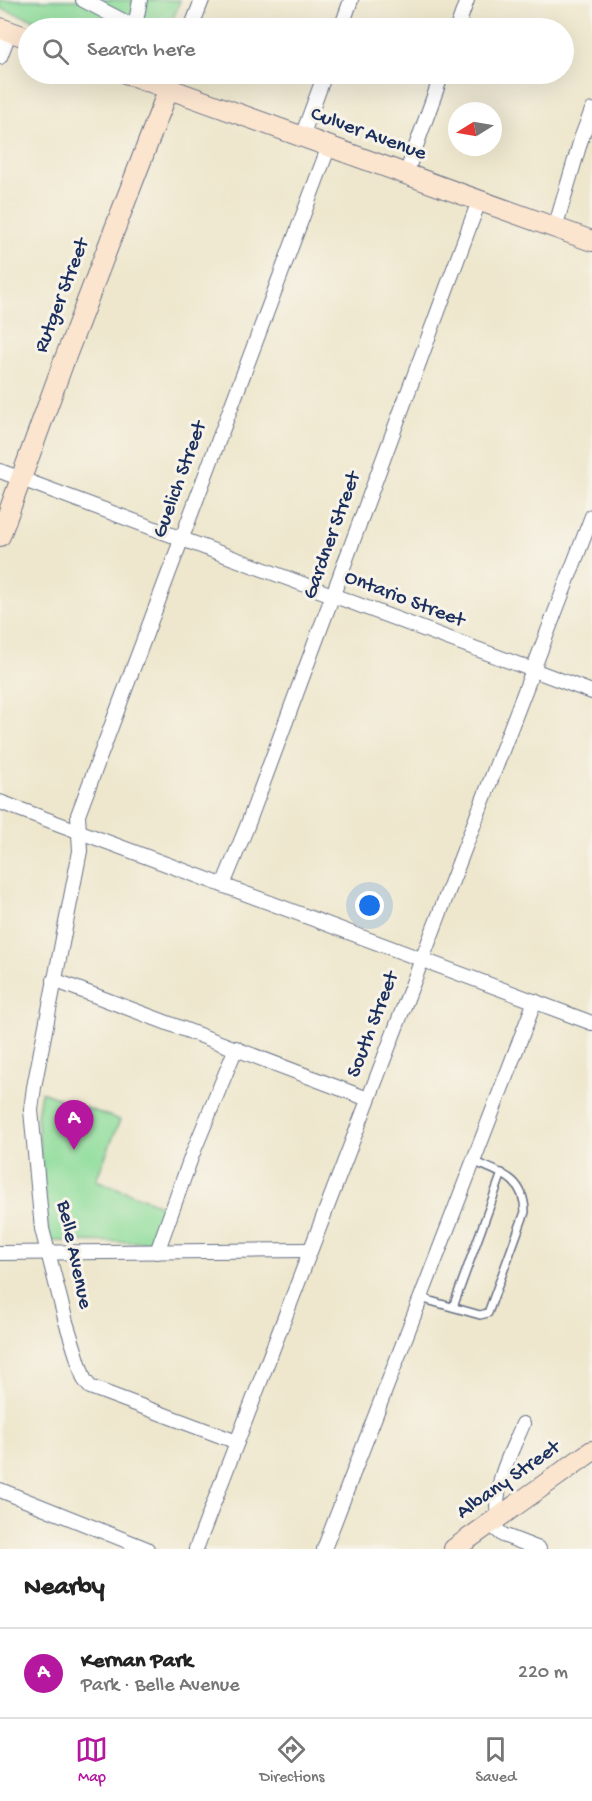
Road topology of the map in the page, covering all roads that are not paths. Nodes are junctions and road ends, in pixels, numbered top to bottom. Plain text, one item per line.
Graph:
1 (83, 0) edge
2 (140, 0) edge
3 (202, 0) edge
4 (351, 0) edge
5 (467, 0) edge
6 (117, 18) edge
7 (137, 18) edge
8 (195, 18) edge
9 (345, 18) edge
10 (461, 18) edge
11 (5, 30) edge
12 (0, 57) edge
13 (166, 84) edge
14 (182, 84) edge
15 (321, 84) edge
16 (438, 84) edge
17 (592, 110) edge
18 (302, 136) junction
19 (329, 146) junction
20 (406, 174) junction
21 (479, 201) junction
22 (555, 228) junction
23 (592, 241) edge
24 (0, 471) edge
25 (22, 479) junction
26 (592, 516) edge
27 (0, 536) edge
28 (182, 539) junction
29 (333, 595) junction
30 (533, 670) junction
31 (592, 692) edge
32 (0, 802) edge
33 (78, 830) junction
34 (223, 885) junction
35 (422, 959) junction
36 (54, 980) junction
37 (535, 1001) junction
38 (591, 1018) edge
39 (236, 1048) junction
40 (368, 1099) junction
41 (473, 1161) junction
42 (502, 1173) junction
43 (310, 1250) junction
44 (47, 1252) junction
45 (157, 1252) junction
46 (0, 1253) edge
47 (420, 1298) junction
48 (453, 1307) junction
49 (523, 1424) dead end
50 (237, 1442) junction
51 (592, 1451) edge
52 (0, 1490) edge
53 (494, 1521) junction
54 (147, 1549) edge
55 (196, 1549) edge
56 (324, 1549) edge
57 (454, 1549) edge
58 (539, 1549) edge

1 - 6 street
2 - 7 street
3 - 8 street
4 - 9 street
5 - 10 street
11 - 12 street
13 - 25 street, Rutger Street
14 - 18 street, Culver Avenue
15 - 18 street
16 - 20 street
17 - 22 street
18 - 19 street, Culver Avenue
19 - 20 street, Culver Avenue
19 - 28 street, Guelich Street
20 - 21 street, Culver Avenue
21 - 22 street, Culver Avenue
21 - 29 street, Gardner Street
22 - 23 street, Culver Avenue
24 - 25 street, Ontario Street
25 - 27 street, Rutger Street
25 - 28 street, Ontario Street
26 - 30 street, South Street
28 - 29 street, Ontario Street
28 - 33 street, Guelich Street
29 - 30 street, Ontario Street
29 - 34 street, Gardner Street
30 - 31 street, Ontario Street
30 - 35 street, South Street
32 - 33 street
33 - 34 street
33 - 36 street, Belle Avenue
34 - 35 street
35 - 37 street
35 - 40 street, South Street
36 - 39 street
36 - 44 street, Belle Avenue
37 - 38 street
37 - 41 street
39 - 40 street
39 - 45 street
40 - 43 street, South Street
41 - 42 lane
41 - 47 street
42 - 48 lane
42 - 48 lane
43 - 45 street
43 - 50 street, South Street
44 - 45 street
44 - 46 street
44 - 50 street, Belle Avenue
47 - 48 lane
47 - 56 street
49 - 53 street
50 - 55 street, South Street
51 - 53 street, Albany Street
52 - 54 street
53 - 57 street, Albany Street
53 - 58 street

